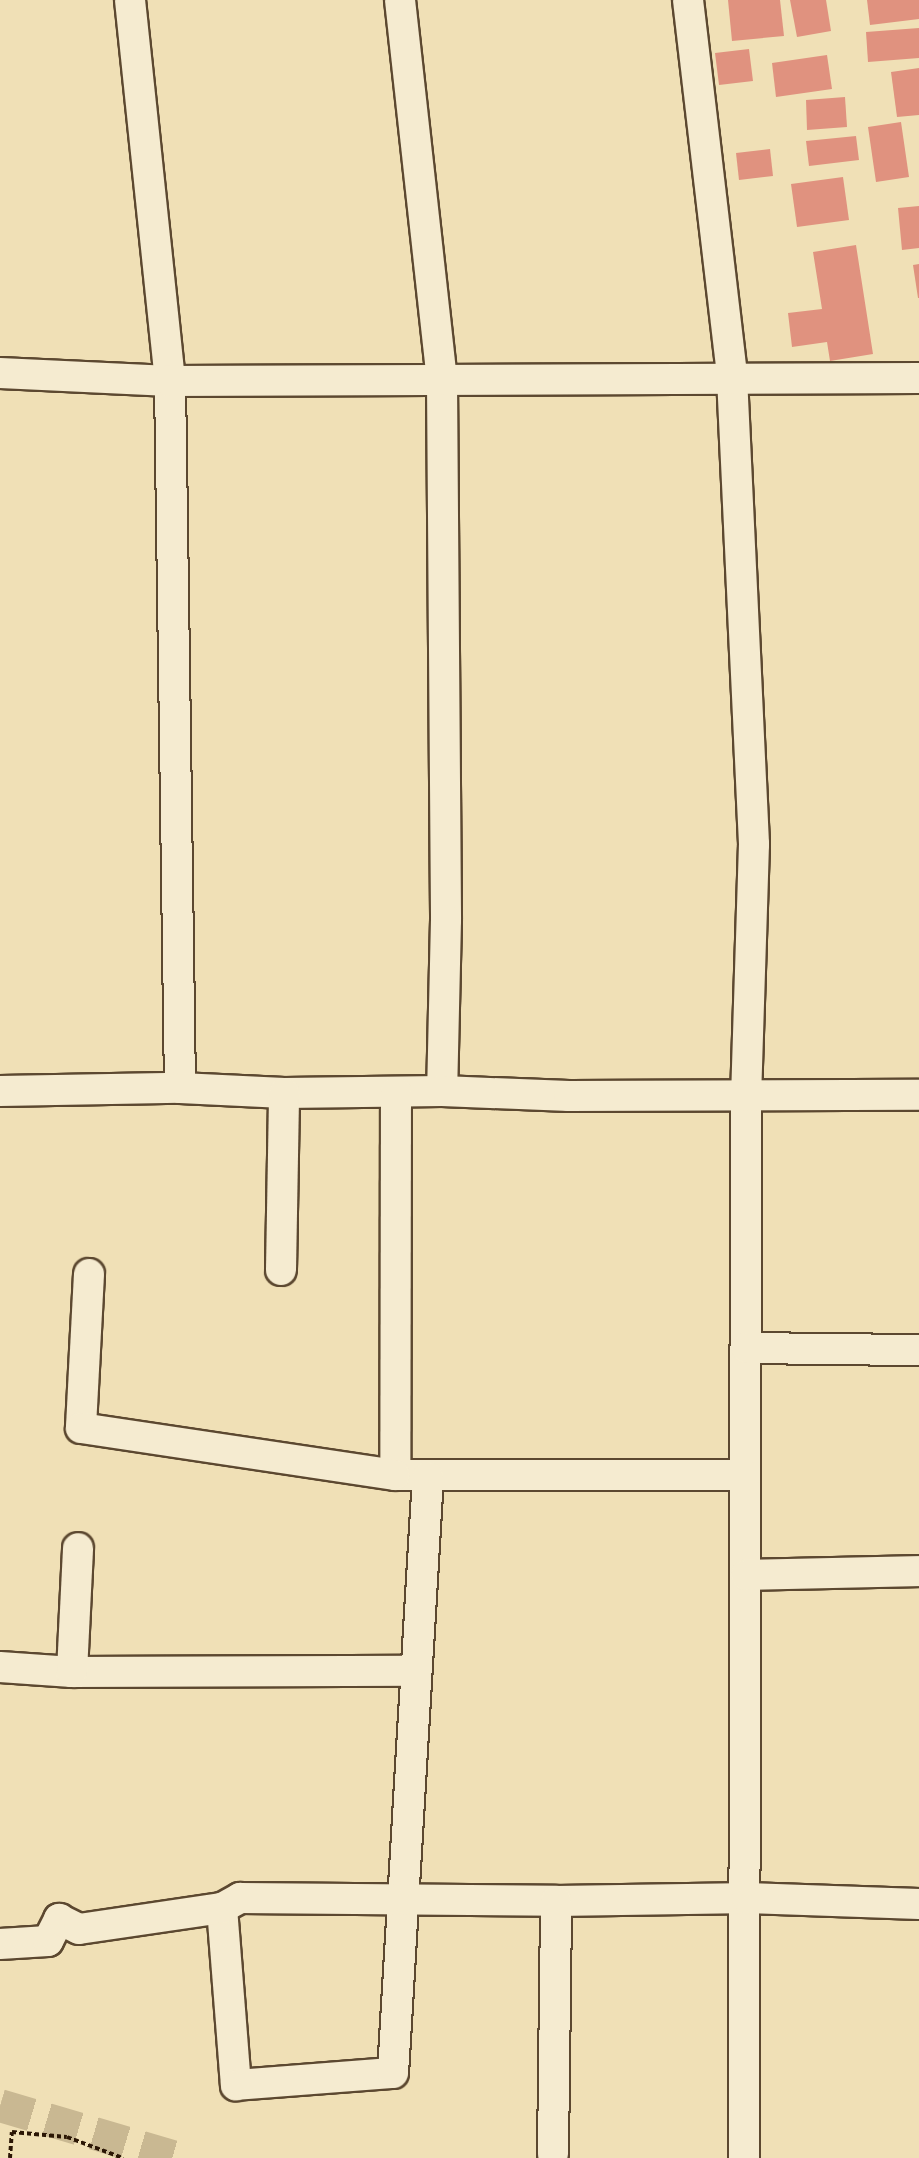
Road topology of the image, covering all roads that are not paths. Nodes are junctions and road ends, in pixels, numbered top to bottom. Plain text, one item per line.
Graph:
1 (130, 0) edge
2 (400, 0) edge
3 (688, 0) edge
4 (0, 373) edge
5 (732, 377) junction
6 (919, 378) edge
7 (170, 381) junction
8 (442, 382) junction
9 (180, 1088) junction
10 (0, 1091) edge
11 (442, 1091) junction
12 (396, 1092) junction
13 (284, 1094) junction
14 (919, 1095) edge
15 (746, 1096) junction
16 (281, 1270) dead end
17 (89, 1274) dead end
18 (747, 1348) junction
19 (919, 1350) edge
20 (745, 1474) junction
21 (395, 1475) junction
22 (428, 1477) junction
23 (78, 1548) dead end
24 (919, 1572) edge
25 (746, 1575) junction
26 (0, 1667) edge
27 (416, 1671) junction
28 (72, 1672) junction
29 (747, 1898) junction
30 (401, 1901) junction
31 (556, 1901) junction
32 (919, 1904) edge
33 (222, 1908) junction
34 (0, 1944) edge
35 (554, 2154) dead end
36 (744, 2158) edge

1 - 7 street
2 - 8 street
3 - 5 street
4 - 7 street
5 - 6 street
5 - 8 street
5 - 15 street
7 - 8 street
7 - 9 street
8 - 11 street
9 - 10 street
9 - 13 street
11 - 12 street
11 - 15 street
12 - 13 street
12 - 21 street
13 - 16 street
14 - 15 street
15 - 18 street
17 - 21 street
18 - 19 street
18 - 20 street
20 - 22 street
20 - 25 street
21 - 22 street
22 - 27 street
23 - 28 street
24 - 25 street
25 - 29 street
26 - 28 street
27 - 28 street
27 - 30 street
29 - 31 street
29 - 32 street
29 - 36 street
30 - 31 street
30 - 33 street
30 - 33 street
31 - 35 street
33 - 34 street

